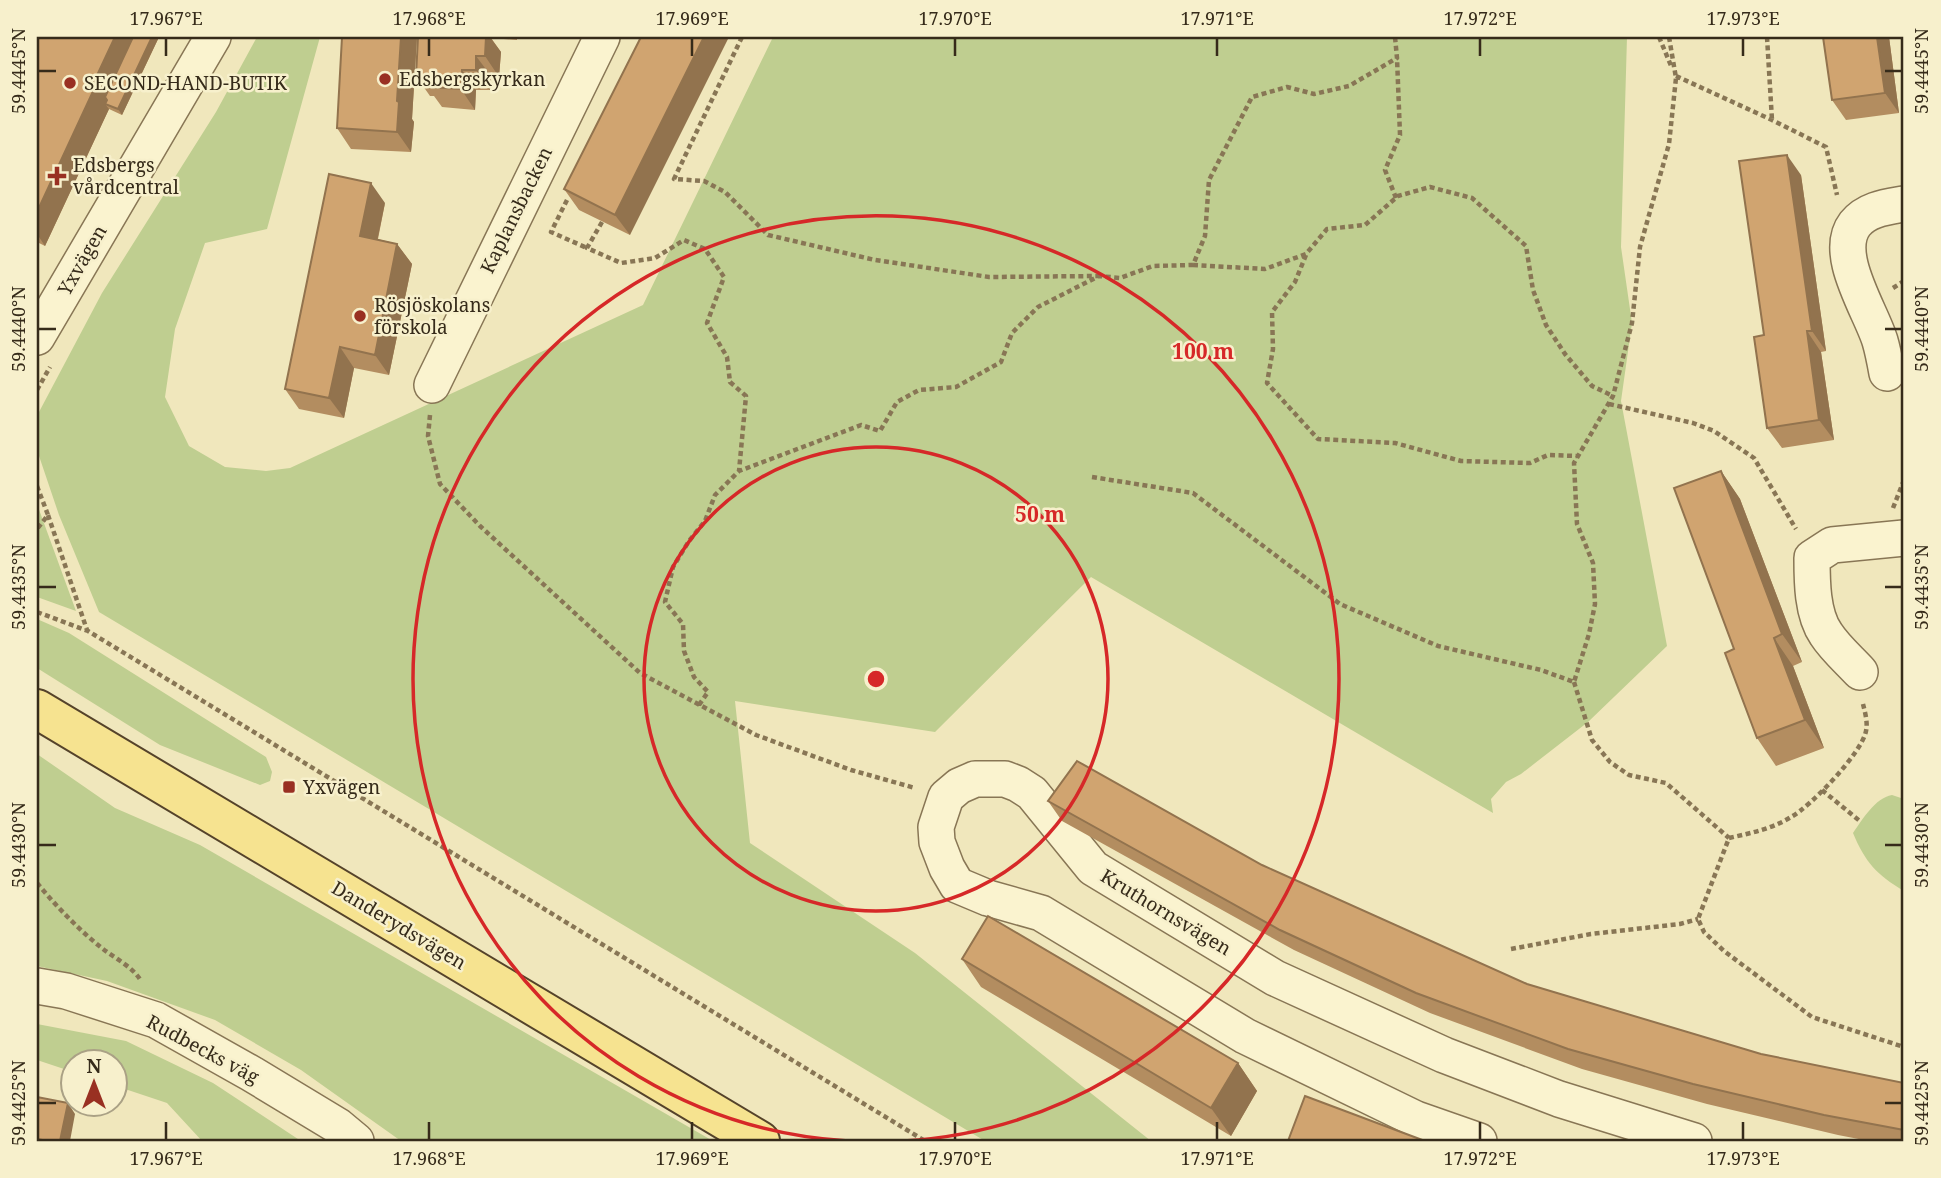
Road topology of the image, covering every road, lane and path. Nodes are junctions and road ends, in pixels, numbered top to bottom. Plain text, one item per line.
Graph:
1 (212, 37) edge
2 (602, 37) edge
3 (742, 37) edge
4 (1395, 37) edge
5 (1659, 37) edge
6 (1669, 37) edge
7 (1767, 37) edge
8 (1397, 58) junction
9 (1676, 78) junction
10 (1772, 120) junction
11 (1396, 198) junction
12 (567, 200) edge
13 (1904, 204) edge
14 (602, 222) edge
15 (1856, 223) junction
16 (587, 248) junction
17 (1306, 254) junction
18 (1193, 265) junction
19 (1099, 276) junction
20 (42, 318) edge
21 (1887, 373) dead end
22 (432, 385) joint
23 (1613, 396) junction
24 (1608, 404) junction
25 (1578, 456) junction
26 (739, 471) junction
27 (1092, 477) dead end
28 (37, 486) edge
29 (48, 515) junction
30 (37, 529) edge
31 (1904, 538) edge
32 (1812, 558) junction
33 (37, 612) edge
34 (88, 631) junction
35 (1574, 682) junction
36 (1861, 686) joint
37 (699, 705) junction
38 (37, 709) edge
39 (1822, 790) junction
40 (946, 797) junction
41 (1861, 822) dead end
42 (1729, 838) junction
43 (37, 883) edge
44 (1698, 919) junction
45 (1511, 949) dead end
46 (37, 986) edge
47 (168, 1027) junction
48 (1904, 1047) edge
49 (356, 1141) edge
50 (761, 1141) edge
51 (925, 1141) edge
52 (1479, 1141) edge
53 (1694, 1141) edge

1 - 20 street, Yxvägen
2 - 22 street, Kaplansbacken
3 - 19 path
4 - 8 path
5 - 9 path
6 - 9 path
7 - 10 path
8 - 11 path
8 - 18 path
9 - 10 path
9 - 23 path
10 - 15 path
11 - 17 path
11 - 23 path
12 - 16 path
13 - 15 street
14 - 16 path
15 - 21 street
16 - 26 path
17 - 18 path
17 - 25 path
18 - 19 path
19 - 26 path
22 - 37 path
23 - 24 path
24 - 25 path
24 - 32 path
25 - 35 path
26 - 37 path
27 - 35 path
28 - 29 path
29 - 30 path
29 - 34 path
31 - 32 street
32 - 36 street
33 - 34 path
34 - 51 path
35 - 42 path
36 - 39 path
37 - 40 path
38 - 50 main road, Danderydsvägen
39 - 41 path
39 - 42 path
40 - 52 street
40 - 53 street, Kruthornsvägen
42 - 44 path
43 - 47 path
44 - 45 path
44 - 48 path
46 - 47 street, Rudbecks väg
47 - 49 street, Rudbecks väg

